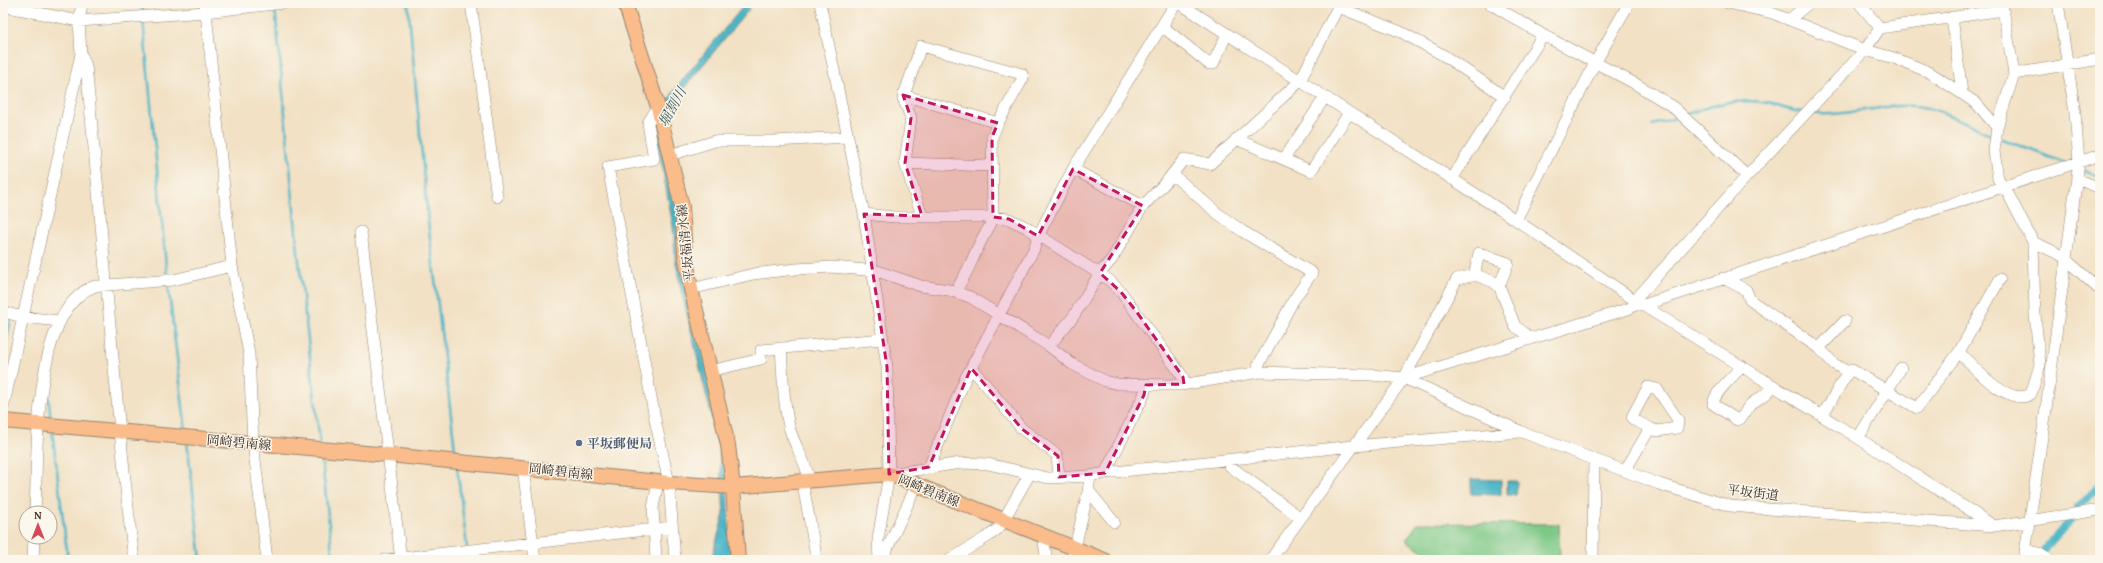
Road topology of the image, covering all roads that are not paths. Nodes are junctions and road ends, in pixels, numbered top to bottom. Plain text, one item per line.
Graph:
1 (82, 3) edge
2 (283, 3) edge
3 (471, 3) edge
4 (625, 3) edge
5 (1178, 3) edge
6 (1489, 3) edge
7 (1629, 3) edge
8 (1728, 3) edge
9 (1809, 3) edge
10 (1859, 3) edge
11 (2058, 3) edge
12 (820, 5) edge
13 (1339, 5) edge
14 (3, 6) edge
15 (1762, 6) edge
16 (2003, 6) edge
17 (206, 7) edge
18 (1952, 18) junction
19 (1789, 20) junction
20 (79, 21) junction
21 (1162, 26) junction
22 (1880, 28) junction
23 (1227, 34) junction
24 (1543, 35) junction
25 (1865, 50) junction
26 (81, 54) junction
27 (2100, 59) edge
28 (1595, 63) junction
29 (2068, 65) junction
30 (2014, 74) junction
31 (1300, 81) junction
32 (1962, 93) junction
33 (904, 95) junction
34 (1325, 97) junction
35 (1505, 97) junction
36 (658, 107) junction
37 (1349, 113) junction
38 (998, 123) junction
39 (1997, 127) junction
40 (847, 137) junction
41 (1236, 139) junction
42 (670, 155) junction
43 (2100, 155) edge
44 (1284, 159) junction
45 (2079, 162) junction
46 (905, 163) junction
47 (993, 166) junction
48 (1073, 169) junction
49 (1172, 174) junction
50 (1746, 176) junction
51 (2077, 178) junction
52 (1452, 179) junction
53 (2004, 186) junction
54 (2100, 188) edge
55 (497, 197) dead end
56 (1143, 206) junction
57 (864, 214) junction
58 (922, 216) junction
59 (993, 218) junction
60 (1516, 220) junction
61 (361, 232) dead end
62 (1038, 236) junction
63 (2033, 242) junction
64 (2067, 261) junction
65 (232, 266) junction
66 (872, 270) junction
67 (1100, 273) junction
68 (1474, 276) junction
69 (1723, 278) junction
70 (2000, 279) dead end
71 (108, 285) junction
72 (1499, 287) junction
73 (691, 289) junction
74 (2100, 290) edge
75 (955, 292) junction
76 (1639, 303) junction
77 (3, 312) edge
78 (1000, 314) junction
79 (22, 317) junction
80 (59, 321) junction
81 (1845, 321) dead end
82 (1531, 338) junction
83 (882, 339) junction
84 (1049, 346) junction
85 (781, 348) junction
86 (1819, 348) junction
87 (1959, 352) junction
88 (1742, 366) junction
89 (971, 368) junction
90 (1901, 368) dead end
91 (710, 371) junction
92 (1258, 372) junction
93 (1848, 372) junction
94 (1404, 378) junction
95 (1184, 384) junction
96 (1146, 385) junction
97 (1773, 385) junction
98 (1886, 392) junction
99 (3, 408) edge
100 (1822, 416) junction
101 (3, 421) edge
102 (39, 424) junction
103 (1650, 428) dead end
104 (119, 431) junction
105 (1522, 432) junction
106 (1858, 438) junction
107 (253, 443) junction
108 (1353, 446) junction
109 (389, 455) junction
110 (1594, 459) junction
111 (1228, 461) junction
112 (929, 466) junction
113 (524, 468) junction
114 (1625, 471) junction
115 (1105, 473) junction
116 (889, 474) junction
117 (1029, 475) junction
118 (1090, 476) junction
119 (1060, 477) junction
120 (805, 479) junction
121 (664, 482) junction
122 (917, 484) junction
123 (729, 486) junction
124 (1088, 490) junction
125 (35, 505) edge
126 (2100, 510) edge
127 (1301, 518) junction
128 (1003, 520) junction
129 (2031, 520) junction
130 (1114, 522) dead end
131 (1994, 526) junction
132 (672, 527) junction
133 (654, 529) junction
134 (1045, 537) junction
135 (532, 542) junction
136 (34, 545) edge
137 (1073, 554) edge
138 (2025, 555) edge
139 (401, 559) edge
140 (33, 560) edge
141 (134, 560) edge
142 (267, 560) edge
143 (384, 560) edge
144 (535, 560) edge
145 (656, 560) edge
146 (675, 560) edge
147 (738, 560) edge
148 (817, 560) edge
149 (878, 560) edge
150 (882, 560) edge
151 (950, 560) edge
152 (1045, 560) edge
153 (1104, 560) edge
154 (1270, 560) edge
155 (1593, 560) edge
156 (2049, 560) edge

1 - 20 street
2 - 17 street
3 - 55 street
4 - 36 main road, 平坂福清水線
5 - 21 street
5 - 23 street
6 - 24 street
7 - 28 street
8 - 15 street
9 - 19 street
10 - 22 street
11 - 29 street
12 - 40 street
13 - 31 street
13 - 35 street
14 - 20 street
15 - 19 street
16 - 18 street
16 - 30 street
17 - 20 street
17 - 65 street
18 - 22 street
18 - 32 street
19 - 25 street
20 - 26 street
21 - 23 street
21 - 48 street
22 - 25 street
23 - 31 street
24 - 28 street
24 - 35 street
25 - 32 street
25 - 50 street
26 - 71 street
26 - 79 street
27 - 29 street
28 - 50 street
28 - 60 street
29 - 30 street
29 - 45 street
30 - 39 street
31 - 34 street
31 - 41 street
32 - 39 street
33 - 38 street
33 - 38 street
33 - 46 street
34 - 37 street
34 - 44 street
35 - 52 street
36 - 42 main road, 平坂福清水線
36 - 121 street
37 - 44 street
37 - 52 street
38 - 47 street
39 - 53 street
40 - 42 street
40 - 57 street
41 - 44 street
41 - 49 street
42 - 73 main road, 平坂福清水線
43 - 45 street
45 - 51 street
45 - 53 street
46 - 47 street
46 - 58 street
47 - 59 street
48 - 56 street
48 - 62 street
49 - 56 street
49 - 92 street
50 - 76 street
51 - 54 street
51 - 64 street
52 - 60 street
53 - 63 street
53 - 69 street
56 - 67 street
57 - 58 street
57 - 66 street
58 - 59 street
59 - 62 street
59 - 75 street
60 - 76 street
61 - 109 street
62 - 67 street
62 - 78 street
63 - 64 street
63 - 87 street
64 - 74 street
64 - 129 street
65 - 71 street
65 - 107 street
66 - 73 street
66 - 75 street
66 - 83 street
67 - 84 street
67 - 95 street
68 - 72 street
68 - 72 street
68 - 94 street
69 - 76 street
69 - 86 street
70 - 87 street
71 - 80 street
71 - 104 street
72 - 82 street
73 - 91 main road, 平坂福清水線
75 - 78 street
76 - 82 street
76 - 88 street
77 - 79 street
78 - 84 street
78 - 89 street
79 - 80 street
79 - 99 street
80 - 102 street
81 - 86 street
82 - 94 street
83 - 85 street
83 - 116 street
84 - 96 street
85 - 91 street
85 - 120 street
86 - 93 street
87 - 98 street
88 - 97 street
88 - 97 street
89 - 112 street
89 - 119 street
90 - 98 street
91 - 123 main road, 平坂福清水線
92 - 94 street
92 - 95 street
93 - 98 street
93 - 100 street
94 - 105 street, 平坂街道
94 - 108 street
95 - 96 street
96 - 115 street
97 - 100 street
98 - 106 street
100 - 106 street
101 - 102 main road, 岡崎碧南線
102 - 104 main road, 岡崎碧南線
102 - 125 street
103 - 114 street
104 - 107 main road, 岡崎碧南線
104 - 141 street
105 - 108 street
105 - 110 street, 平坂街道
106 - 131 street
107 - 109 main road, 岡崎碧南線
107 - 142 street
108 - 111 street
108 - 127 street
109 - 113 main road, 岡崎碧南線
109 - 139 street
110 - 114 street, 平坂街道
110 - 155 street
111 - 115 street
111 - 127 street
112 - 116 street
112 - 117 street
113 - 121 main road, 岡崎碧南線
113 - 135 street
114 - 131 street, 平坂街道
115 - 118 street
116 - 120 main road, 岡崎碧南線
116 - 122 main road, 岡崎碧南線
116 - 149 street
117 - 119 street
117 - 128 street
118 - 119 street
118 - 124 street
120 - 123 main road, 岡崎碧南線
120 - 148 street
121 - 123 main road, 岡崎碧南線
121 - 132 street
121 - 133 street
122 - 128 main road, 岡崎碧南線
122 - 150 street
123 - 147 main road, 平坂福清水線
124 - 130 street
124 - 137 street
126 - 129 street
127 - 154 street
128 - 134 main road, 岡崎碧南線
128 - 151 street
129 - 131 street, 平坂街道
129 - 138 street
132 - 133 street
132 - 146 street
133 - 135 street
133 - 145 street
134 - 137 main road, 岡崎碧南線
134 - 152 street
135 - 139 street
135 - 144 street
136 - 140 street
137 - 153 main road, 岡崎碧南線
138 - 156 street
139 - 143 street

